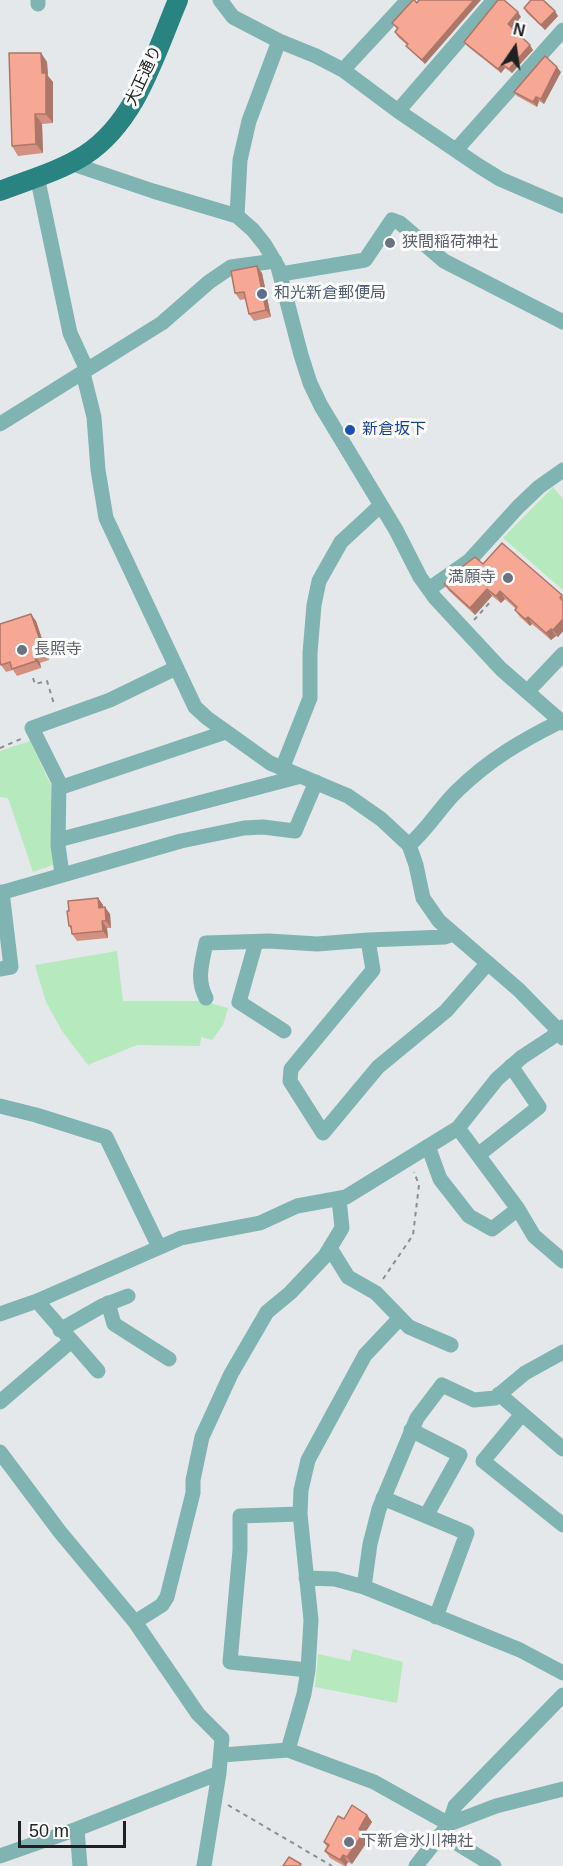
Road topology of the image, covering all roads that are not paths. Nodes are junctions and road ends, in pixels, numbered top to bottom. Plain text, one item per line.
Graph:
1 (178, 0) edge
2 (220, 0) edge
3 (408, 0) edge
4 (494, 0) edge
5 (563, 30) edge
6 (279, 42) junction
7 (343, 70) junction
8 (398, 111) junction
9 (456, 150) junction
10 (70, 163) junction
11 (38, 176) junction
12 (0, 191) edge
13 (563, 206) edge
14 (237, 216) junction
15 (278, 267) junction
16 (563, 322) edge
17 (85, 371) junction
18 (0, 424) edge
19 (563, 470) edge
20 (381, 505) junction
21 (429, 590) junction
22 (563, 654) edge
23 (176, 668) junction
24 (527, 692) junction
25 (562, 722) edge
26 (226, 732) junction
27 (282, 769) junction
28 (301, 776) junction
29 (316, 782) junction
30 (58, 788) junction
31 (58, 840) junction
32 (409, 845) junction
33 (62, 874) junction
34 (1, 893) edge
35 (454, 934) junction
36 (368, 940) junction
37 (256, 942) junction
38 (488, 963) junction
39 (0, 969) edge
40 (206, 998) dead end
41 (284, 1031) dead end
42 (562, 1032) edge
43 (511, 1066) junction
44 (0, 1106) edge
45 (458, 1128) junction
46 (428, 1146) junction
47 (478, 1155) junction
48 (339, 1199) junction
49 (518, 1209) junction
50 (159, 1247) junction
51 (330, 1248) junction
52 (563, 1261) edge
53 (128, 1296) dead end
54 (37, 1301) junction
55 (108, 1303) junction
56 (0, 1314) edge
57 (400, 1318) junction
58 (65, 1336) junction
59 (451, 1345) dead end
60 (563, 1352) edge
61 (169, 1359) dead end
62 (98, 1371) dead end
63 (499, 1394) junction
64 (0, 1402) edge
65 (522, 1414) junction
66 (411, 1430) junction
67 (563, 1449) edge
68 (0, 1452) edge
69 (383, 1498) junction
70 (300, 1514) junction
71 (426, 1516) junction
72 (563, 1525) edge
73 (306, 1578) junction
74 (364, 1587) junction
75 (436, 1617) junction
76 (135, 1622) junction
77 (308, 1670) junction
78 (563, 1673) edge
79 (563, 1695) edge
80 (288, 1750) junction
81 (222, 1755) junction
82 (219, 1773) junction
83 (563, 1789) edge
84 (77, 1829) junction
85 (445, 1829) junction
86 (9, 1858) edge
87 (80, 1866) edge
88 (204, 1866) edge
89 (416, 1866) edge
90 (494, 1866) edge

1 - 10 main road, 大正通り
2 - 6 street
3 - 7 street
4 - 8 street
5 - 9 street
6 - 7 street
6 - 14 street
7 - 8 street
8 - 9 street
9 - 13 street
10 - 11 main road, 大正通り
10 - 14 street
11 - 12 main road, 大正通り
11 - 17 street
14 - 15 street
15 - 16 street
15 - 17 street
15 - 20 street
17 - 18 street
17 - 23 street
19 - 21 street
20 - 21 street
20 - 27 street
21 - 24 street
22 - 24 street
23 - 26 street
23 - 30 street
24 - 25 street
25 - 32 street
26 - 27 street
26 - 30 street
27 - 28 street
28 - 29 street
28 - 31 street
29 - 32 street
29 - 33 street
30 - 31 street
31 - 33 street
32 - 35 street
33 - 34 street
34 - 39 street
35 - 36 street
35 - 38 street
36 - 37 street
36 - 38 street
37 - 40 street
37 - 41 street
38 - 42 street
42 - 43 street
43 - 45 street
43 - 47 street
44 - 50 street
45 - 46 street
45 - 47 street
46 - 48 street
46 - 49 street
47 - 49 street
48 - 50 street
48 - 51 street
49 - 52 street
50 - 54 street
51 - 57 street
51 - 76 street
53 - 55 street
54 - 56 street
54 - 58 street
55 - 58 street
55 - 61 street
57 - 59 street
57 - 70 street
58 - 62 street
58 - 64 street
60 - 63 street
63 - 65 street
63 - 66 street
65 - 67 street
65 - 72 street
66 - 69 street
66 - 71 street
68 - 76 street
69 - 71 street
69 - 74 street
70 - 73 street
70 - 77 street
71 - 75 street
73 - 74 street
73 - 77 street
74 - 75 street
75 - 78 street
76 - 81 street
77 - 80 street
79 - 85 street
80 - 81 street
80 - 85 street
81 - 82 street
82 - 84 street
82 - 88 street
83 - 85 street
84 - 86 street
84 - 87 street
85 - 89 street
85 - 90 street

